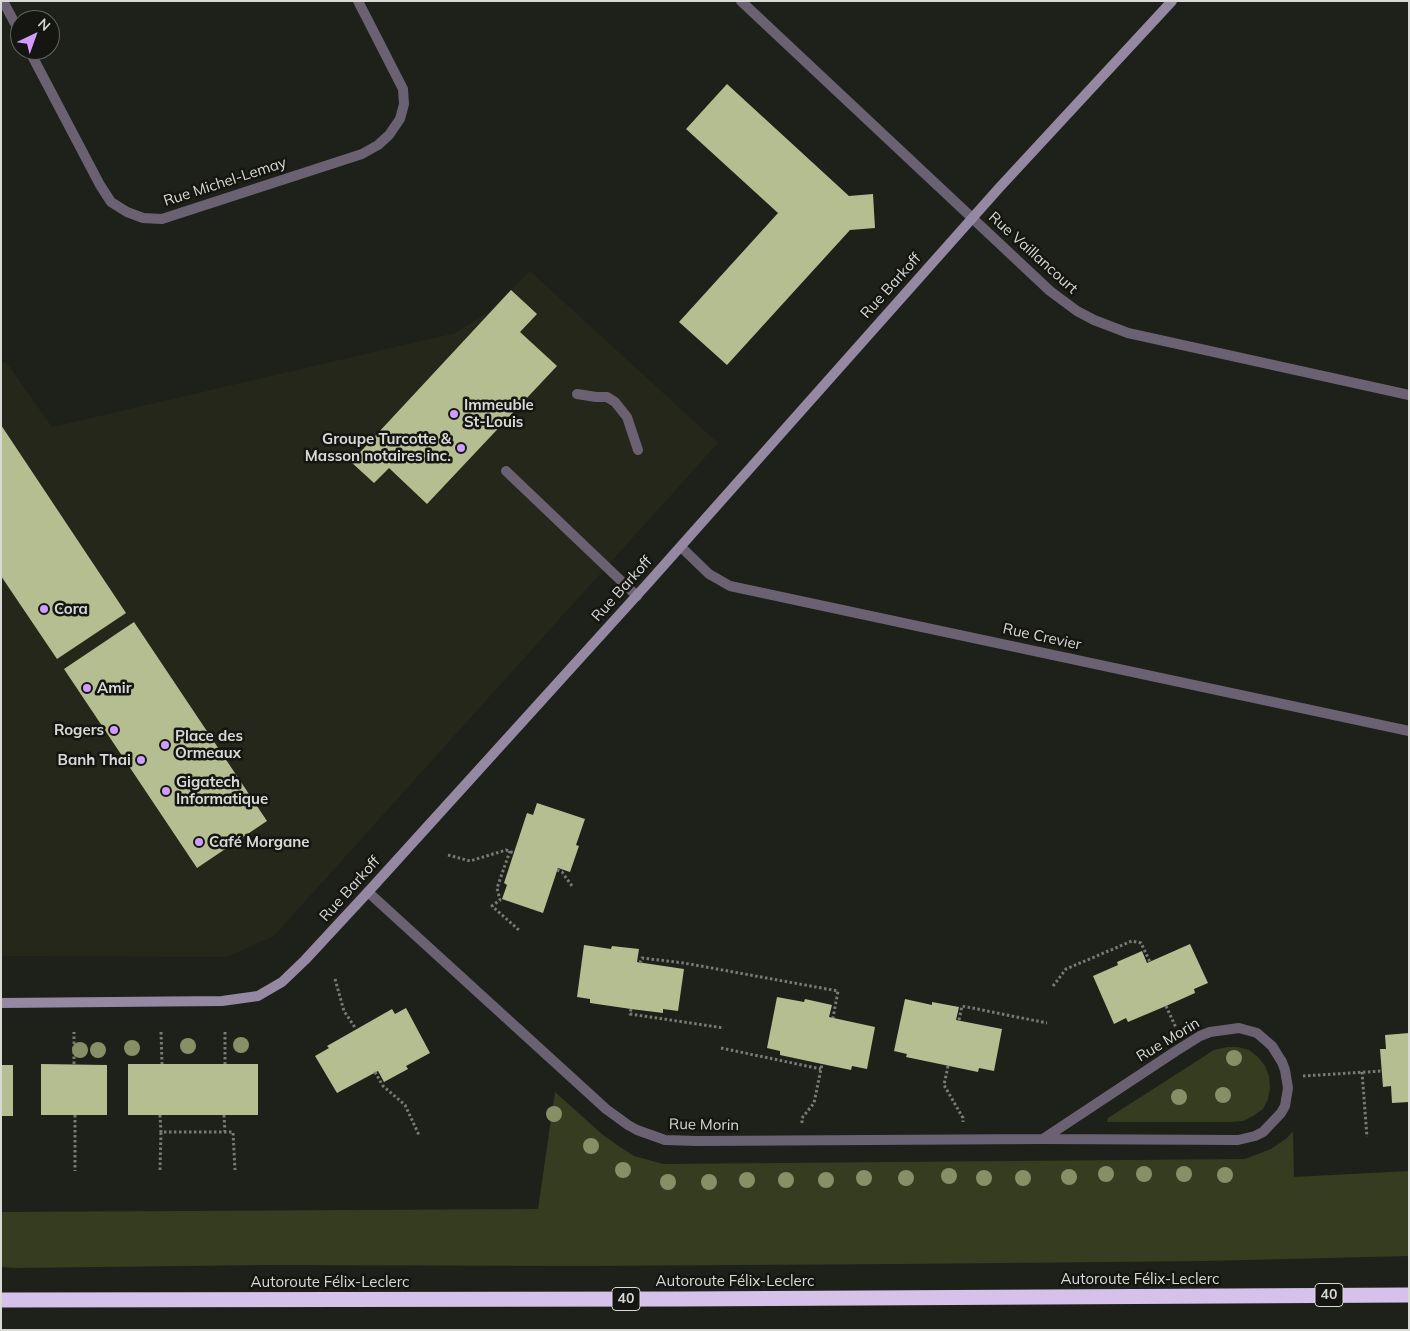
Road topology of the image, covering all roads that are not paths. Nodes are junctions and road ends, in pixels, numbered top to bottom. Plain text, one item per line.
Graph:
1 (3, 1) edge
2 (358, 1) edge
3 (741, 1) edge
4 (1172, 1) edge
5 (10, 14) edge
6 (34, 60) edge
7 (972, 218) junction
8 (577, 394) dead end
9 (1409, 395) edge
10 (638, 450) dead end
11 (506, 472) dead end
12 (681, 547) junction
13 (636, 596) junction
14 (1409, 731) edge
15 (368, 892) junction
16 (1, 1003) edge
17 (1042, 1139) junction
18 (1409, 1295) edge
19 (1, 1300) edge

1 - 5 street
2 - 6 street, Rue Michel-Lemay
3 - 7 street, Rue Vaillancourt
4 - 7 street, Rue Barkoff
7 - 9 street, Rue Vaillancourt
7 - 12 street, Rue Barkoff
8 - 10 street
11 - 13 street
12 - 13 street, Rue Barkoff
12 - 14 street, Rue Crevier
13 - 15 street, Rue Barkoff
15 - 16 street, Rue Barkoff
15 - 17 street, Rue Morin
17 - 17 street, Rue Morin
18 - 19 highway, Autoroute Félix-Leclerc / 40

